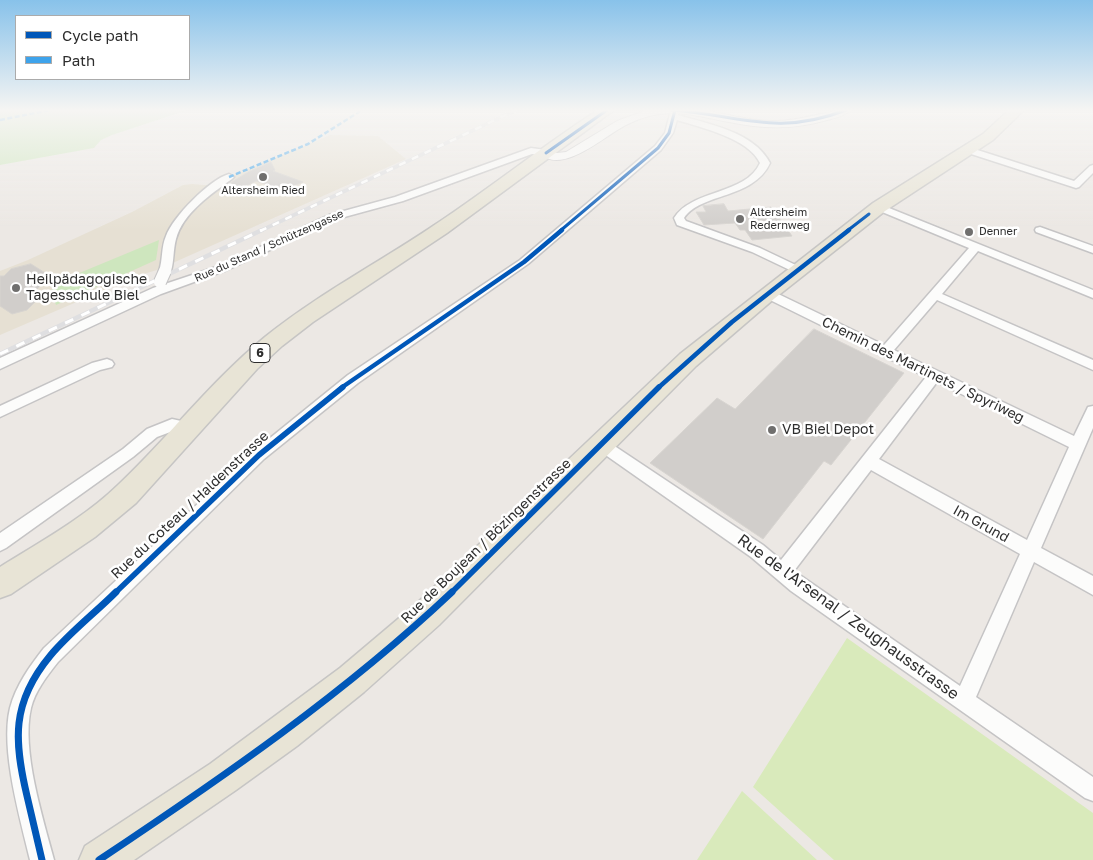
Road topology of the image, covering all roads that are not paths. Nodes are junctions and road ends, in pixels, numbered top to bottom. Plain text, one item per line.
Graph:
1 (550, 150) edge
2 (575, 150) edge
3 (655, 150) edge
4 (755, 150) edge
5 (968, 150) joint
6 (546, 153) junction
7 (1093, 168) edge
8 (229, 177) dead end
9 (879, 207) junction
10 (1040, 230) dead end
11 (977, 246) junction
12 (1093, 250) edge
13 (798, 270) junction
14 (162, 279) junction
15 (768, 294) junction
16 (1093, 294) edge
17 (935, 295) junction
18 (886, 351) junction
19 (0, 364) edge
20 (107, 364) dead end
21 (1093, 365) edge
22 (934, 376) junction
23 (1093, 411) edge
24 (0, 412) edge
25 (190, 428) junction
26 (602, 445) junction
27 (1078, 445) junction
28 (868, 461) junction
29 (0, 543) edge
30 (1030, 552) junction
31 (783, 572) junction
32 (0, 584) edge
33 (1093, 586) edge
34 (964, 700) junction
35 (1093, 790) edge
36 (42, 860) edge
37 (99, 860) edge

1 - 6 main road, 6
2 - 6 street
3 - 36 street, Rue du Coteau / Haldenstrasse
4 - 13 street
5 - 7 street
5 - 9 main road, Rue de Boujean / Bözingenstrasse
6 - 14 street, Rue du Stand / Schützengasse
6 - 25 main road, 6
8 - 14 street
9 - 11 street
9 - 13 main road, Rue de Boujean / Bözingenstrasse
10 - 12 street
11 - 16 street
11 - 17 street
13 - 15 main road, Rue de Boujean / Bözingenstrasse
14 - 19 street, Rue du Stand / Schützengasse
15 - 18 street, Chemin des Martinets / Spyriweg
15 - 26 main road, Rue de Boujean / Bözingenstrasse
17 - 18 street
17 - 21 street
18 - 22 street, Chemin des Martinets / Spyriweg
20 - 24 street
22 - 27 street, Chemin des Martinets / Spyriweg
22 - 28 street
23 - 27 street
25 - 29 street
25 - 32 main road, 6
26 - 31 street, Rue de l'Arsenal / Zeughausstrasse
26 - 37 main road, Rue de Boujean / Bözingenstrasse
27 - 30 street
28 - 30 street, Im Grund
28 - 31 street
30 - 33 street, Im Grund
30 - 34 street
31 - 34 street, Rue de l'Arsenal / Zeughausstrasse
34 - 35 street, Rue de l'Arsenal / Zeughausstrasse

